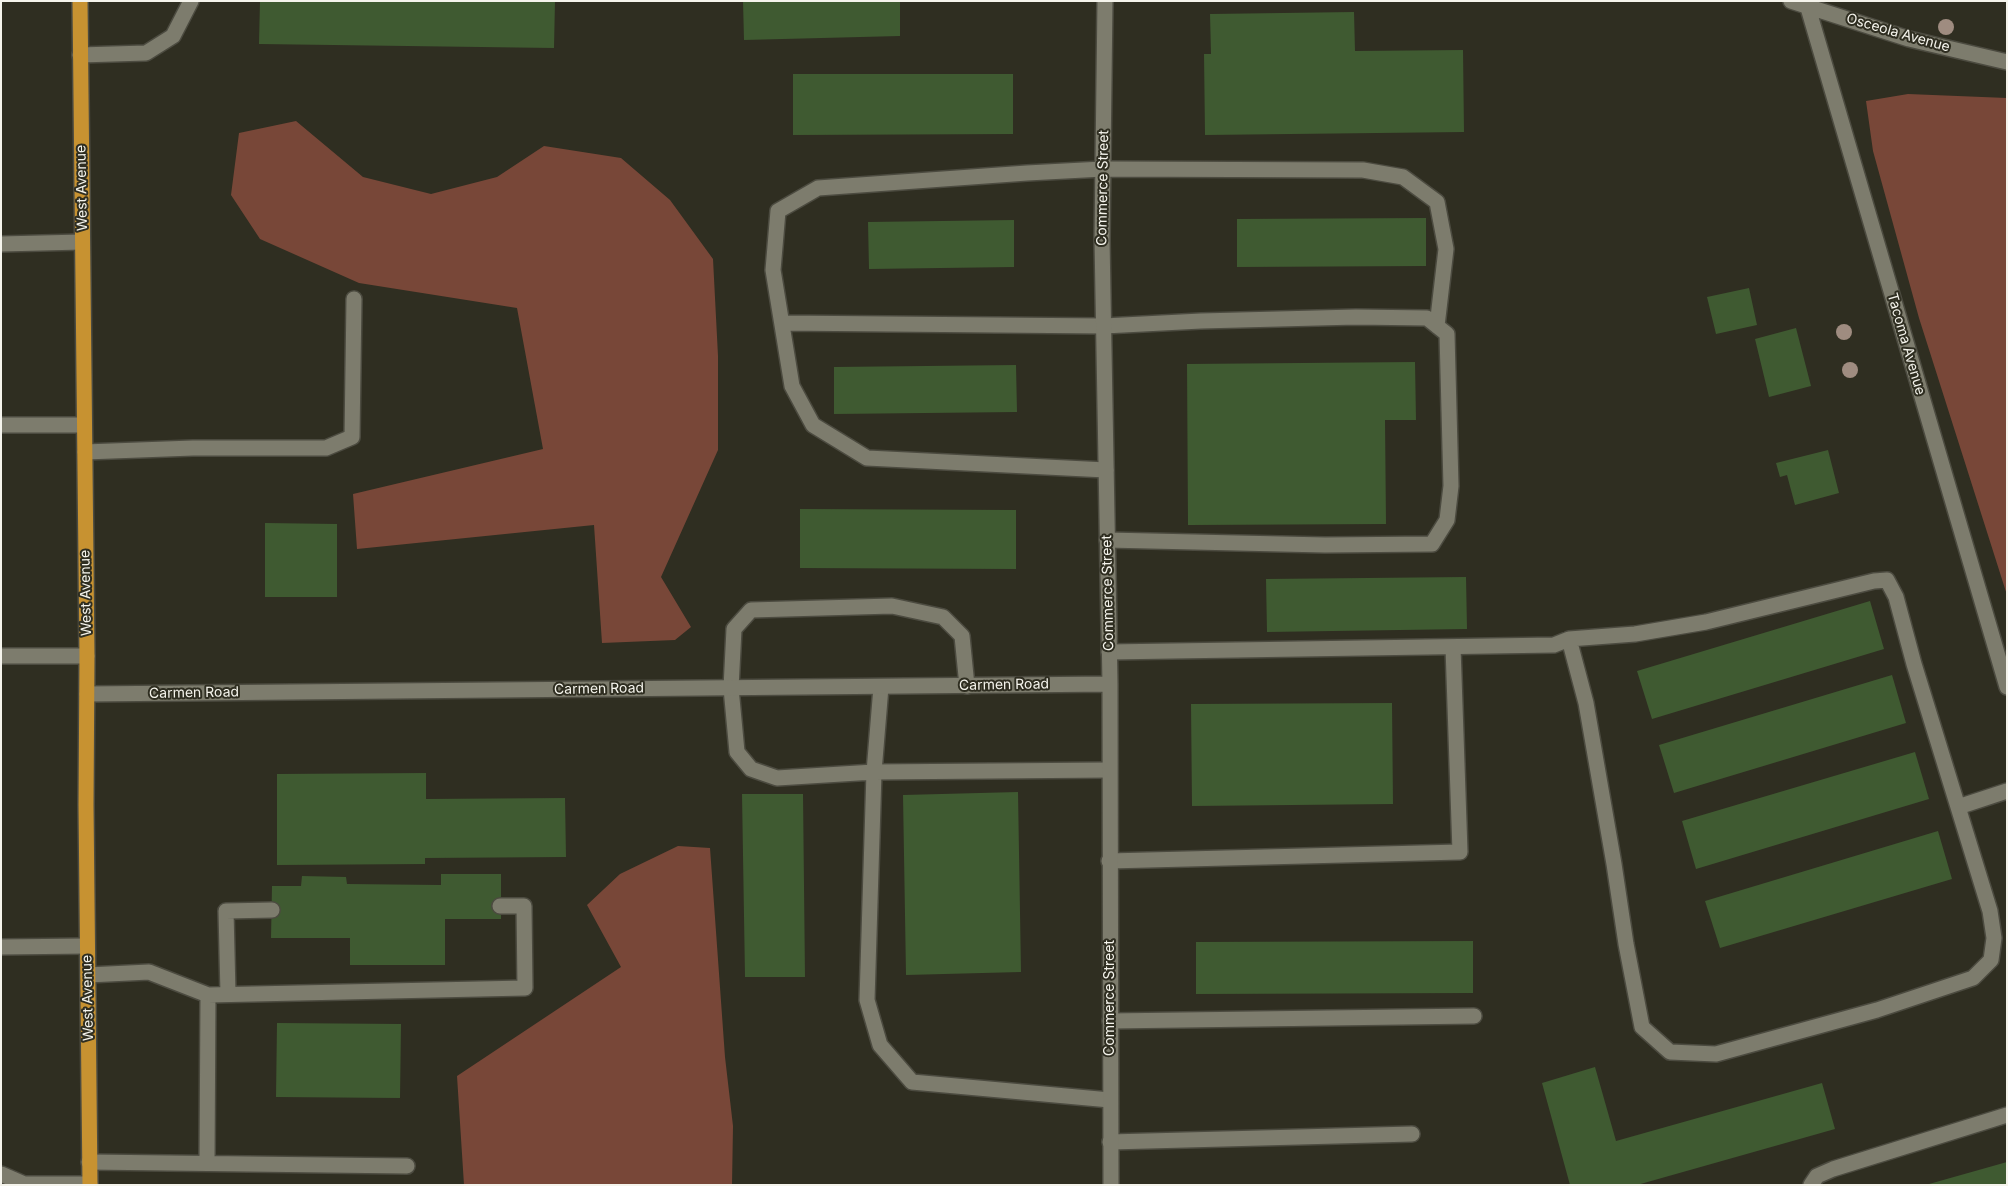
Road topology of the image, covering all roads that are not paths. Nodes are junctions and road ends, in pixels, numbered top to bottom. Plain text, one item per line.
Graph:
1 (80, 1) edge
2 (190, 1) edge
3 (1105, 1) edge
4 (1791, 1) edge
5 (1806, 3) edge
6 (80, 55) junction
7 (2007, 62) edge
8 (1103, 169) junction
9 (82, 242) junction
10 (1, 244) edge
11 (354, 299) dead end
12 (782, 323) junction
13 (1104, 326) junction
14 (1437, 326) junction
15 (1, 425) edge
16 (84, 425) junction
17 (85, 452) junction
18 (1106, 470) junction
19 (1107, 540) junction
20 (1569, 639) junction
21 (1453, 647) junction
22 (1109, 652) junction
23 (1, 656) edge
24 (87, 656) junction
25 (1110, 684) junction
26 (966, 686) junction
27 (881, 687) junction
28 (2007, 687) edge
29 (731, 688) junction
30 (87, 694) junction
31 (1109, 770) junction
32 (874, 772) junction
33 (2007, 791) edge
34 (1958, 807) junction
35 (1109, 861) junction
36 (500, 906) dead end
37 (272, 910) dead end
38 (87, 946) junction
39 (1, 947) edge
40 (88, 974) junction
41 (228, 994) junction
42 (208, 995) junction
43 (1474, 1016) dead end
44 (1110, 1021) junction
45 (1110, 1100) junction
46 (2007, 1115) edge
47 (1412, 1134) dead end
48 (1110, 1142) junction
49 (89, 1162) junction
50 (207, 1163) junction
51 (407, 1166) dead end
52 (1, 1174) edge
53 (90, 1184) edge
54 (1111, 1185) edge
55 (1811, 1185) edge

1 - 6 main road, West Avenue
2 - 6 street
3 - 8 street, Commerce Street
4 - 5 street, Osceola Avenue
5 - 7 street, Osceola Avenue
5 - 28 street, Tacoma Avenue
6 - 9 main road, West Avenue
8 - 12 street
8 - 13 street, Commerce Street
8 - 14 street
9 - 10 street
9 - 16 main road, West Avenue
11 - 17 street
12 - 13 street
12 - 18 street
13 - 14 street
13 - 18 street, Commerce Street
14 - 19 street
15 - 16 street
16 - 17 main road, West Avenue
17 - 24 main road, West Avenue
18 - 19 street, Commerce Street
19 - 22 street, Commerce Street
20 - 21 street
20 - 34 street
20 - 34 street
21 - 22 street
21 - 35 street
22 - 25 street, Commerce Street
23 - 24 street
24 - 30 main road, West Avenue
25 - 26 street, Carmen Road
25 - 31 street, Commerce Street
26 - 27 street, Carmen Road
26 - 29 street
27 - 29 street, Carmen Road
27 - 32 street
29 - 30 street, Carmen Road
29 - 32 street
30 - 38 main road, West Avenue
31 - 32 street
31 - 35 street, Commerce Street
32 - 45 street
33 - 34 street
35 - 44 street, Commerce Street
36 - 41 street
37 - 41 street
38 - 39 street
38 - 40 main road, West Avenue
40 - 42 street
40 - 49 main road, West Avenue
41 - 42 street
42 - 50 street
43 - 44 street
44 - 45 street, Commerce Street
45 - 48 street, Commerce Street
46 - 55 street
47 - 48 street
48 - 54 street, Commerce Street
49 - 50 street
49 - 53 main road, West Avenue
50 - 51 street
52 - 53 street

